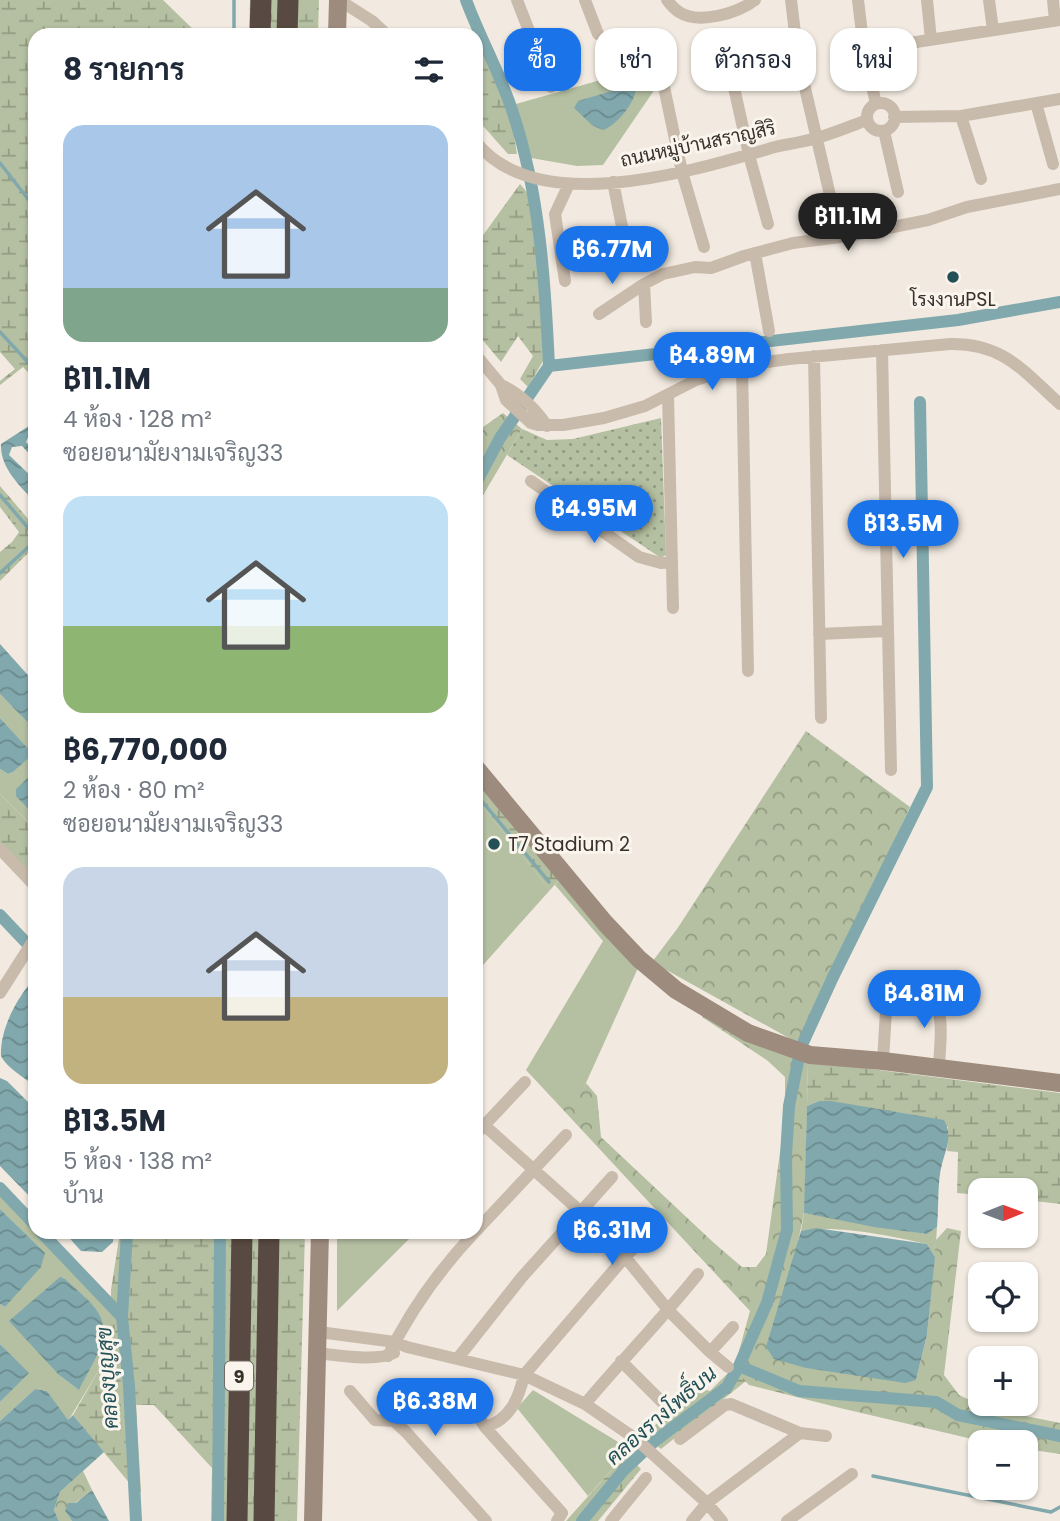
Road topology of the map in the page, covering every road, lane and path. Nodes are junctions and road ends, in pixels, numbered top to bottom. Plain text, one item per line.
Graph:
1 (261, 0) edge
2 (288, 0) edge
3 (338, 0) edge
4 (517, 0) edge
5 (585, 0) edge
6 (667, 0) edge
7 (755, 0) edge
8 (791, 0) edge
9 (858, 0) edge
10 (927, 0) edge
11 (989, 0) edge
12 (1052, 0) edge
13 (1058, 21) edge
14 (260, 28) edge
15 (287, 28) edge
16 (337, 28) edge
17 (380, 28) edge
18 (528, 28) edge
19 (596, 28) edge
20 (861, 28) edge
21 (993, 30) junction
22 (932, 40) junction
23 (917, 42) edge
24 (665, 91) edge
25 (734, 91) edge
26 (873, 91) edge
27 (1060, 99) edge
28 (1036, 103) junction
29 (876, 104) junction
30 (961, 116) junction
31 (894, 117) junction
32 (867, 120) junction
33 (884, 131) junction
34 (818, 138) junction
35 (483, 148) edge
36 (748, 155) junction
37 (1053, 164) dead end
38 (682, 172) junction
39 (981, 179) dead end
40 (613, 182) junction
41 (569, 184) junction
42 (1060, 190) edge
43 (898, 192) dead end
44 (833, 208) dead end
45 (768, 224) dead end
46 (704, 247) dead end
47 (755, 253) junction
48 (629, 261) dead end
49 (565, 281) dead end
50 (643, 284) junction
51 (599, 314) dead end
52 (646, 323) dead end
53 (769, 331) dead end
54 (882, 350) junction
55 (814, 356) junction
56 (483, 363) edge
57 (742, 366) junction
58 (668, 395) junction
59 (1060, 404) edge
60 (531, 481) dead end
61 (672, 562) junction
62 (673, 608) dead end
63 (888, 631) junction
64 (819, 634) junction
65 (748, 671) dead end
66 (821, 718) dead end
67 (891, 770) dead end
68 (483, 776) edge
69 (0, 849) edge
70 (28, 879) edge
71 (28, 948) edge
72 (888, 976) dead end
73 (926, 986) dead end
74 (0, 993) edge
75 (883, 1061) junction
76 (939, 1068) junction
77 (525, 1082) dead end
78 (1060, 1083) edge
79 (483, 1125) edge
80 (483, 1132) edge
81 (566, 1135) dead end
82 (535, 1170) junction
83 (612, 1177) dead end
84 (581, 1212) junction
85 (483, 1225) edge
86 (657, 1225) dead end
87 (242, 1239) edge
88 (269, 1239) edge
89 (320, 1239) edge
90 (469, 1239) edge
91 (625, 1257) junction
92 (698, 1274) dead end
93 (669, 1311) junction
94 (733, 1327) dead end
95 (319, 1332) junction
96 (401, 1344) junction
97 (710, 1352) junction
98 (316, 1353) junction
99 (458, 1358) junction
100 (621, 1361) junction
101 (727, 1367) dead end
102 (524, 1374) junction
103 (350, 1391) dead end
104 (466, 1397) dead end
105 (585, 1404) junction
106 (669, 1409) dead end
107 (485, 1427) junction
108 (800, 1433) junction
109 (826, 1436) dead end
110 (680, 1439) dead end
111 (852, 1474) dead end
112 (646, 1478) dead end
113 (707, 1503) junction
114 (237, 1521) edge
115 (264, 1521) edge
116 (313, 1521) edge
117 (486, 1521) edge
118 (557, 1521) edge
119 (611, 1521) edge
120 (692, 1521) edge
121 (722, 1521) edge
122 (787, 1521) edge

1 - 14 highway
2 - 15 highway
3 - 16 street
3 - 17 street
4 - 18 street
5 - 19 street
6 - 7 street
8 - 34 street
9 - 20 street
10 - 22 street
11 - 21 street
12 - 13 street
13 - 21 street
21 - 22 street
22 - 23 street
24 - 38 street
25 - 36 street
26 - 29 street
27 - 28 street
28 - 30 street
28 - 37 street
29 - 31 street
29 - 32 street
30 - 31 street
30 - 39 street
31 - 33 street
32 - 33 street
32 - 34 street, ถนนหมู่บ้านสราญสิริ
33 - 43 street
34 - 36 street, ถนนหมู่บ้านสราญสิริ
34 - 44 street
35 - 41 street, ถนนหมู่บ้านสราญสิริ
36 - 38 street, ถนนหมู่บ้านสราญสิริ
36 - 45 street
38 - 40 street, ถนนหมู่บ้านสราญสิริ
38 - 46 street
40 - 41 street, ถนนหมู่บ้านสราญสิริ
40 - 48 street
41 - 49 street
42 - 47 street
47 - 50 street
47 - 53 street
50 - 51 street
50 - 52 street
54 - 55 street
54 - 59 street
54 - 63 street
55 - 57 street
55 - 64 street
56 - 58 street
57 - 58 street
57 - 65 street
58 - 61 street
60 - 61 street
61 - 62 street
63 - 64 street
63 - 67 street
64 - 66 street
68 - 75 street
69 - 70 street
71 - 74 street
72 - 75 street
73 - 76 street
75 - 76 street
76 - 78 street
77 - 79 street
80 - 82 street
81 - 82 street
82 - 84 street
82 - 85 street
83 - 84 street
84 - 91 street
84 - 99 street
86 - 91 street
87 - 114 highway, 9
88 - 115 highway, 9
89 - 95 street
90 - 96 street
91 - 93 street
91 - 102 street
92 - 93 street
93 - 97 street
93 - 100 street
94 - 97 street
95 - 96 street
95 - 98 street
96 - 98 street
96 - 99 street
97 - 101 street
98 - 116 street
99 - 102 street
100 - 105 street
100 - 106 street
102 - 105 street
102 - 107 street
103 - 117 street
104 - 107 street
105 - 113 street
107 - 118 street
108 - 109 street
108 - 110 street
108 - 113 street
111 - 122 street
112 - 119 street
113 - 120 street
113 - 121 street

